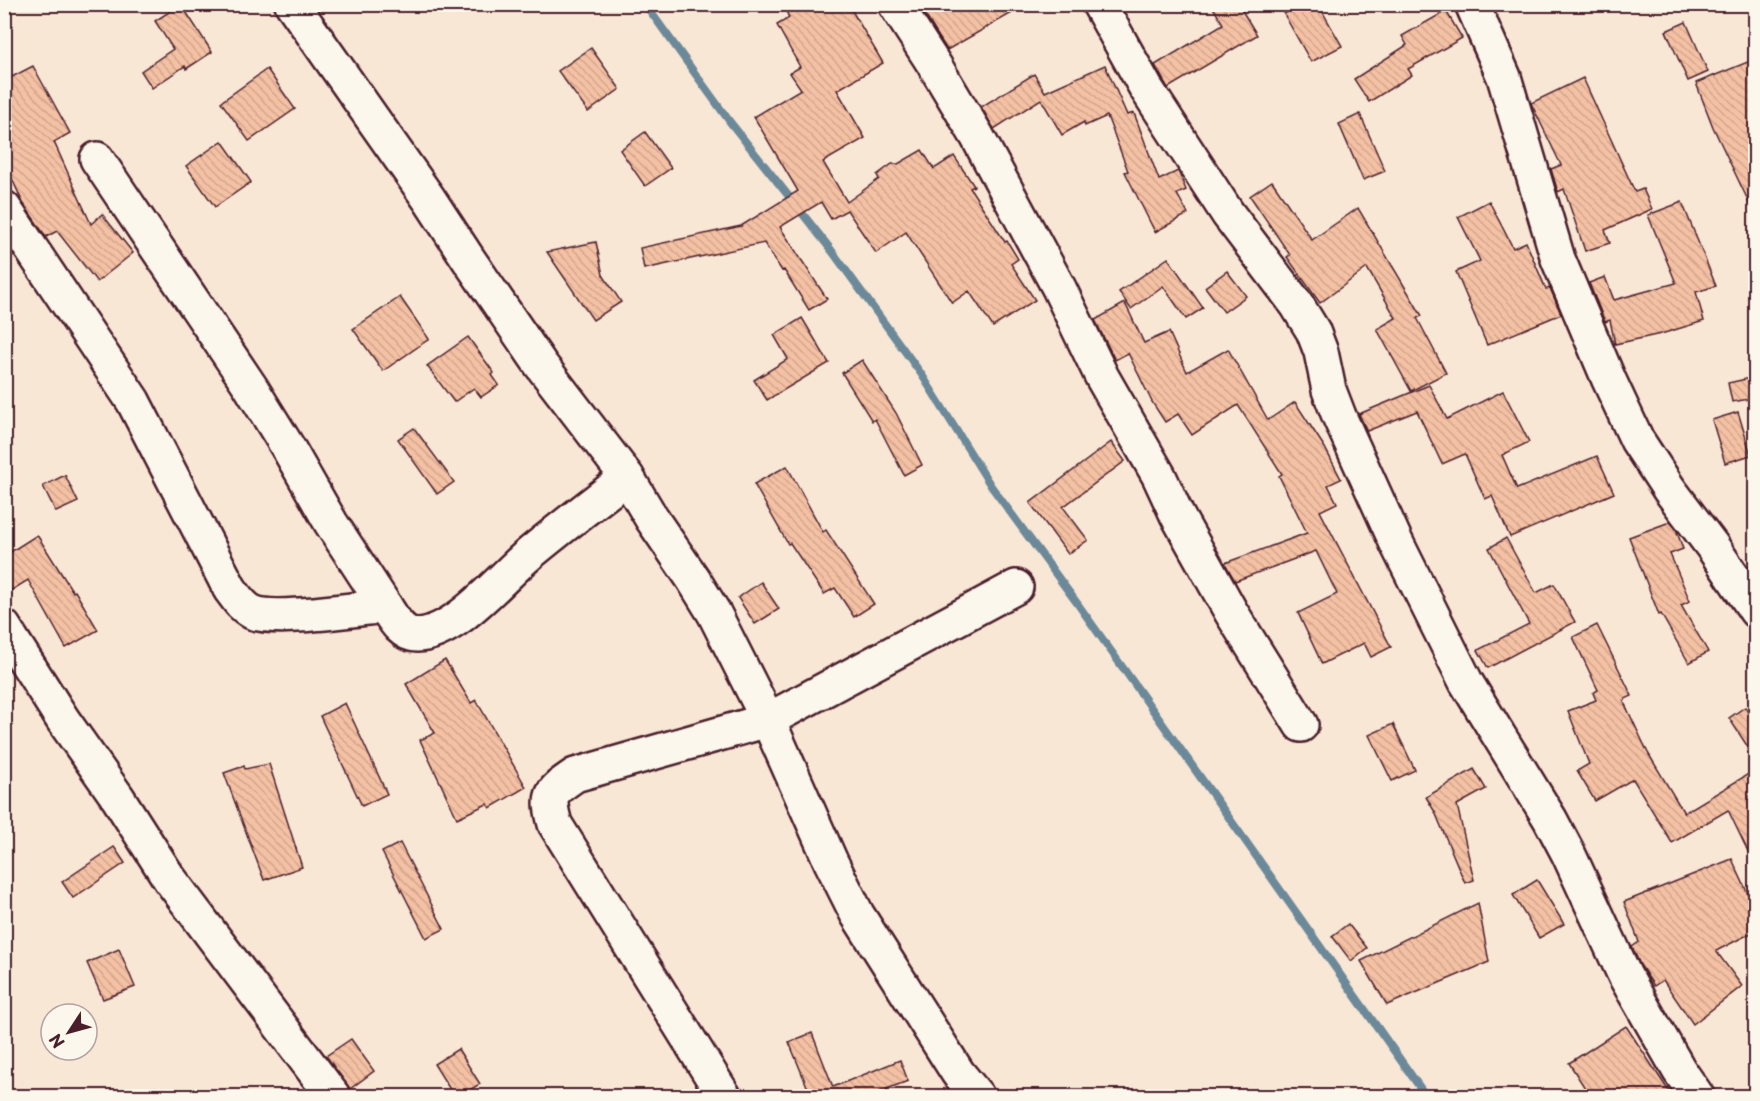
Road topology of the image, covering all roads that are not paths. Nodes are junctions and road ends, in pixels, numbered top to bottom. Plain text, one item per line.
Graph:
1 (292, 4) edge
2 (895, 4) edge
3 (1099, 4) edge
4 (1472, 4) edge
5 (97, 159) dead end
6 (4, 208) edge
7 (627, 477) junction
8 (1016, 587) dead end
9 (385, 606) junction
10 (1755, 612) edge
11 (4, 627) edge
12 (768, 720) junction
13 (1301, 725) dead end
14 (333, 1096) edge
15 (724, 1096) edge
16 (977, 1096) edge
17 (1697, 1096) edge

1 - 7 street
2 - 13 street
3 - 17 street
4 - 10 street
5 - 9 street
6 - 9 street
7 - 9 street
7 - 12 street
8 - 12 street
11 - 14 street
12 - 15 street
12 - 16 street

